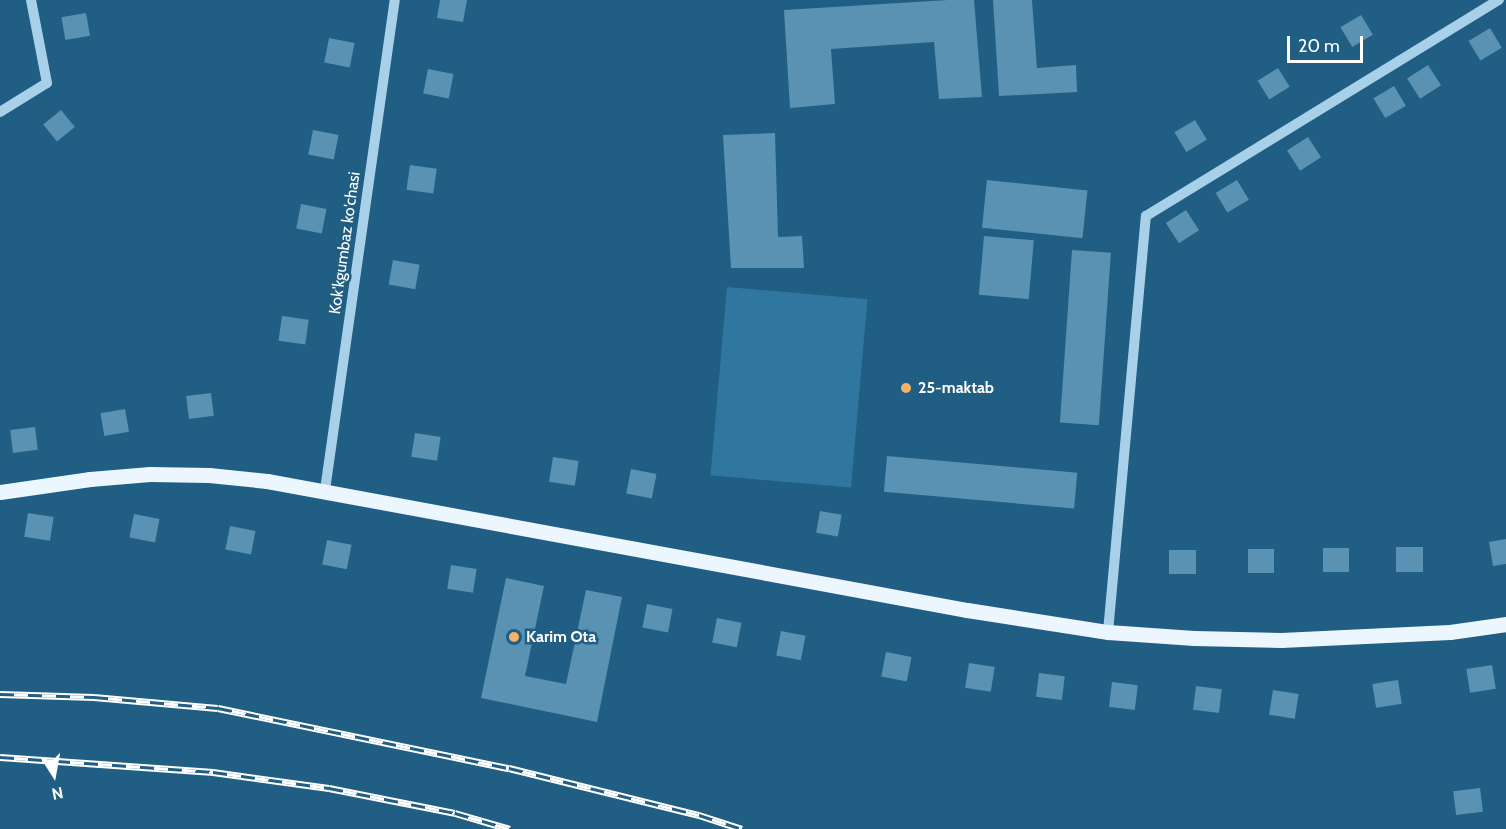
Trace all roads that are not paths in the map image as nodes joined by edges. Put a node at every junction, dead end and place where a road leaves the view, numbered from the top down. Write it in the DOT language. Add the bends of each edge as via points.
graph roads {
  1 [pos="31,0"];
  2 [pos="395,0"];
  3 [pos="1499,0"];
  4 [pos="0,111"];
  5 [pos="324,490"];
  6 [pos="0,492"];
  7 [pos="1506,624"];
  8 [pos="1108,632"];
  1 -- 4 [label="street" via="47,83"];
  2 -- 5 [label="street, Kok'kgumbaz ko'chasi"];
  3 -- 8 [label="street" via="1146,216"];
  5 -- 6 [label="main road" via="209,475 150,474"];
  5 -- 8 [label="main road" via="967,610"];
  7 -- 8 [label="main road" via="1450,632 1281,640"];
}
